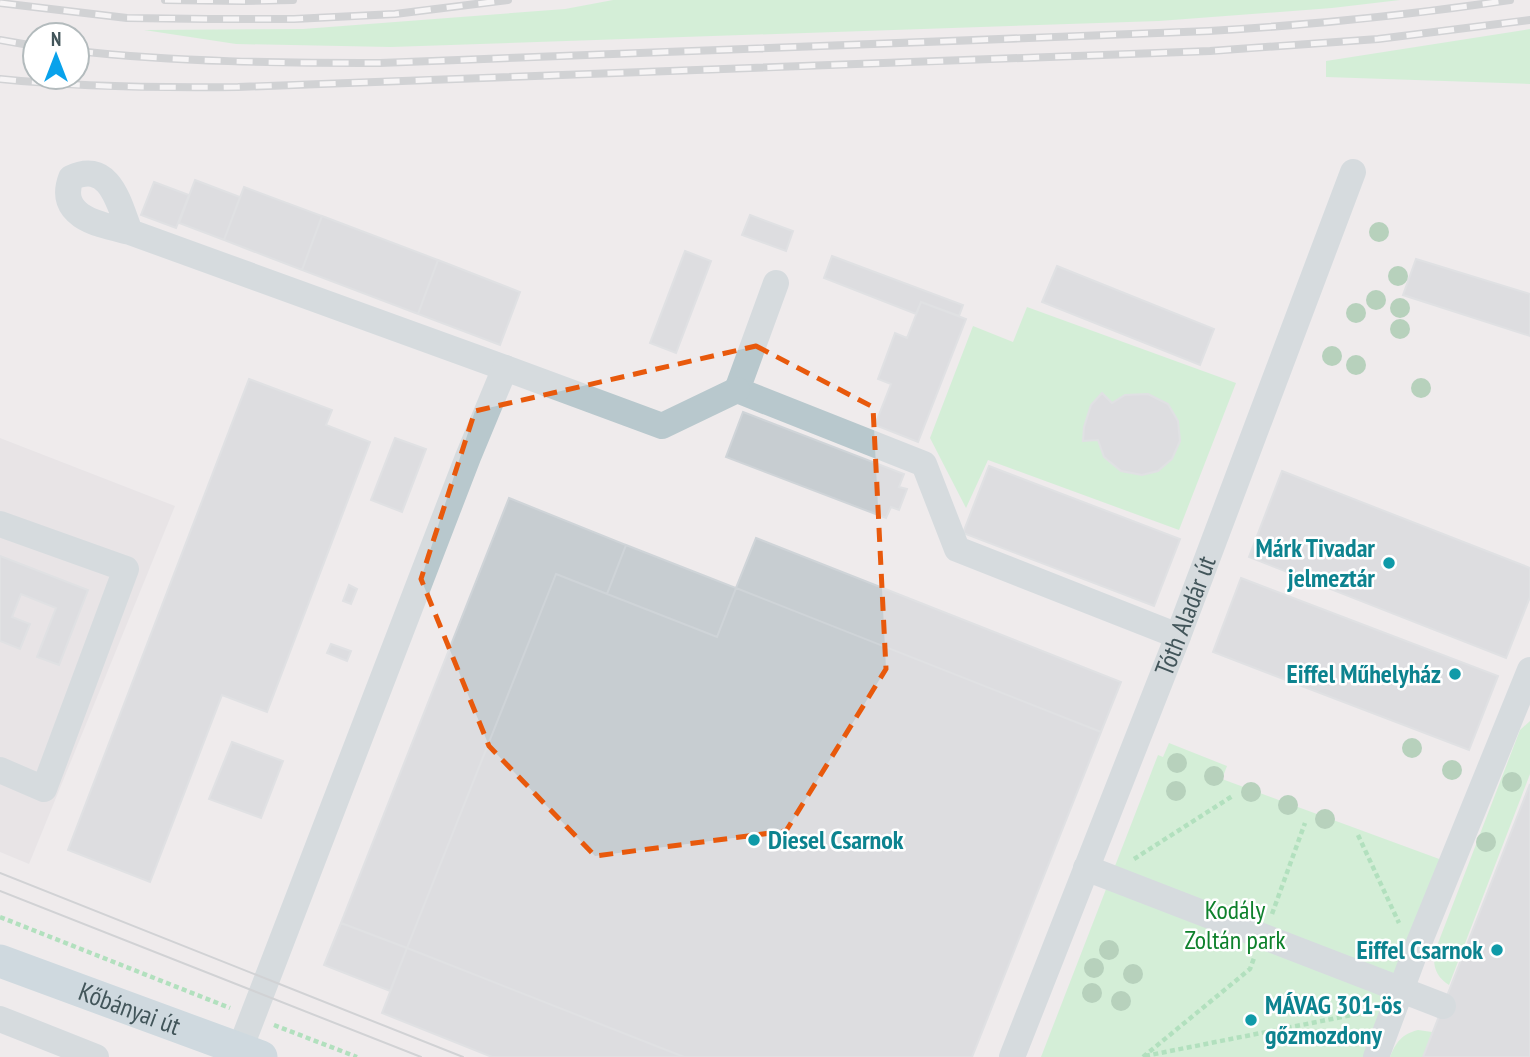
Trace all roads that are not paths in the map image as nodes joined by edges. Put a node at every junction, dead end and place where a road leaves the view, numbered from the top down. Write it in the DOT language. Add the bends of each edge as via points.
graph roads {
  1 [pos="1353,172"];
  2 [pos="130,232"];
  3 [pos="776,283"];
  4 [pos="505,368"];
  5 [pos="737,390"];
  6 [pos="0,524"];
  7 [pos="1178,636"];
  8 [pos="1528,685"];
  9 [pos="0,770"];
  10 [pos="1097,872"];
  11 [pos="0,961"];
  12 [pos="1400,990"];
  13 [pos="1443,1006"];
  14 [pos="0,1019"];
  15 [pos="251,1053"];
  16 [pos="96,1057"];
  17 [pos="1012,1057"];
  18 [pos="1376,1057"];
  1 -- 7 [label="lane, Tóth Aladár út"];
  2 -- 4 [label="lane"];
  3 -- 5 [label="lane"];
  4 -- 5 [label="lane" via="662,426"];
  4 -- 15 [label="lane" via="254,1017"];
  5 -- 7 [label="lane" via="924,464 957,550"];
  6 -- 9 [label="lane" via="126,569 44,789"];
  7 -- 10 [label="lane, Tóth Aladár út"];
  8 -- 12 [label="lane"];
  10 -- 12 [label="lane"];
  10 -- 17 [label="lane, Tóth Aladár út"];
  11 -- 15 [label="main road, Kőbányai út"];
  12 -- 13 [label="lane"];
  12 -- 18 [label="lane"];
  14 -- 16 [label="lane"];
}
